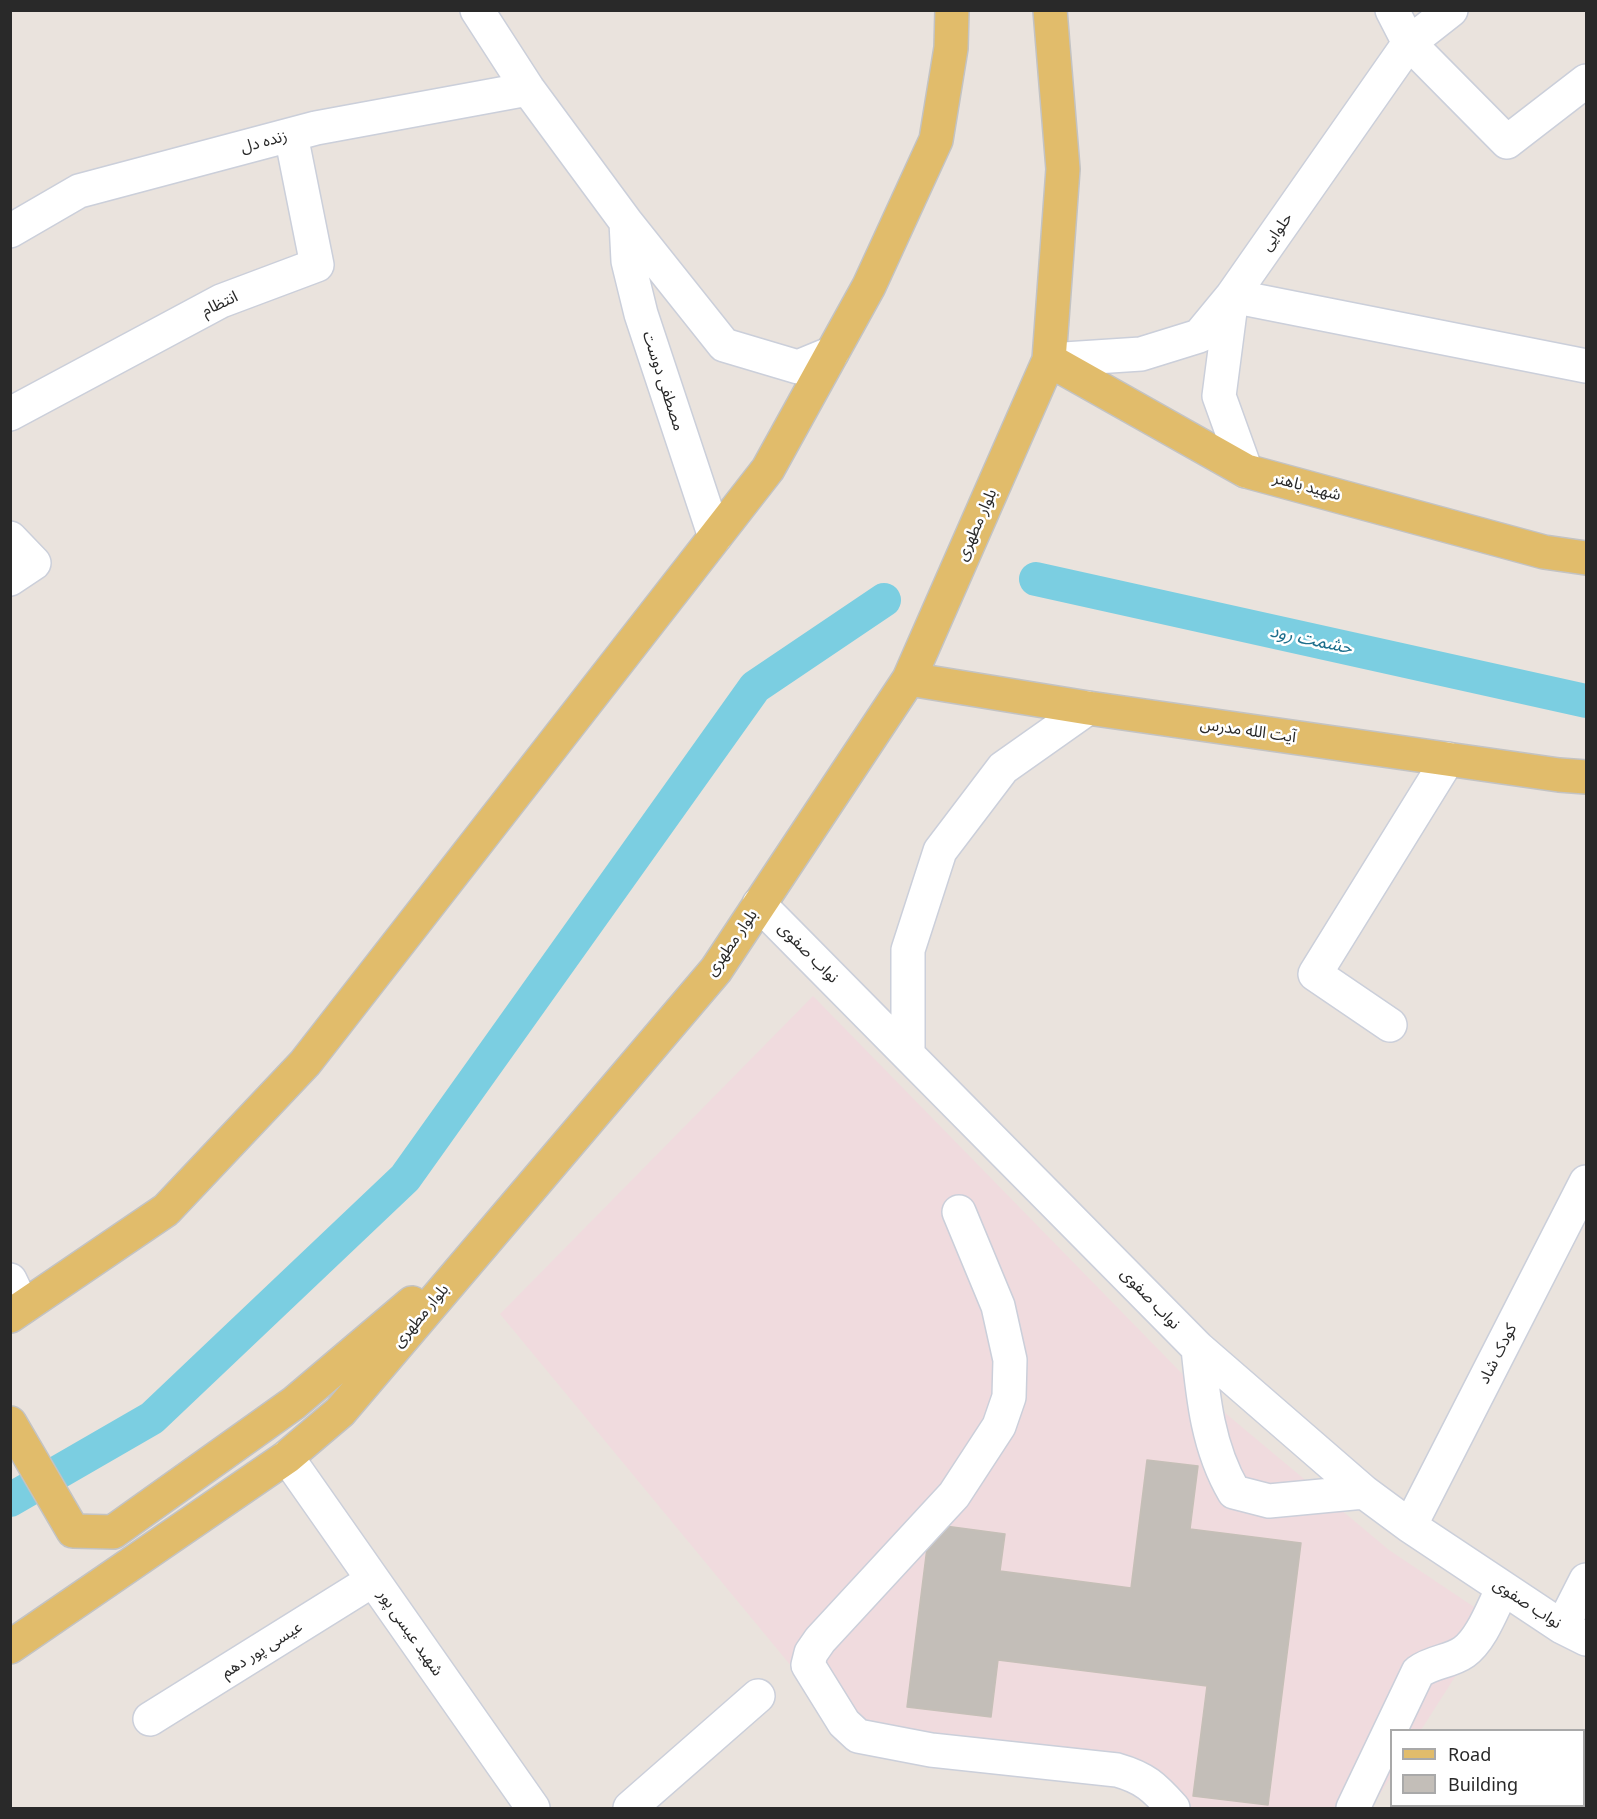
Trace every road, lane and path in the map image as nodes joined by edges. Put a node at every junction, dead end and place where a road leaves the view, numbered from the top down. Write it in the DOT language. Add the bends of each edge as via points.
graph roads {
  1 [pos="477,10"];
  2 [pos="952,10"];
  3 [pos="1050,10"];
  4 [pos="1392,10"];
  5 [pos="1451,10"];
  6 [pos="1409,43"];
  7 [pos="1587,81"];
  8 [pos="528,89"];
  9 [pos="291,135"];
  10 [pos="626,222"];
  11 [pos="11,230"];
  12 [pos="1232,296"];
  13 [pos="832,353"];
  14 [pos="1049,360"];
  15 [pos="1587,366"];
  16 [pos="10,414"];
  17 [pos="1246,471"];
  18 [pos="715,537"];
  19 [pos="10,538"];
  20 [pos="1587,558"];
  21 [pos="10,579"];
  22 [pos="909,679"];
  23 [pos="1088,708"];
  24 [pos="1448,759"];
  25 [pos="1587,777"];
  26 [pos="759,904"];
  27 [pos="1389,1025"];
  28 [pos="908,1053"];
  29 [pos="1587,1182"];
  30 [pos="959,1212"];
  31 [pos="487,1239"];
  32 [pos="14,1309"];
  33 [pos="1198,1348"];
  34 [pos="10,1423"];
  35 [pos="287,1457"];
  36 [pos="1364,1492"];
  37 [pos="1410,1526"];
  38 [pos="373,1580"];
  39 [pos="1587,1580"];
  40 [pos="1503,1588"];
  41 [pos="1574,1633"];
  42 [pos="10,1647"];
  43 [pos="758,1696"];
  44 [pos="150,1719"];
  45 [pos="1391,1729"];
  46 [pos="1390,1731"];
  47 [pos="533,1809"];
  48 [pos="630,1809"];
  49 [pos="1173,1809"];
  50 [pos="1353,1809"];
  1 -- 8 [label="street"];
  2 -- 13 [label="main road" via="951,48 936,140 869,286"];
  3 -- 14 [label="main road, بلوار مطهری" via="1063,169"];
  4 -- 6 [label="street"];
  5 -- 6 [label="street, حلوایی"];
  6 -- 7 [label="street" via="1506,142"];
  6 -- 12 [label="street, حلوایی"];
  8 -- 9 [label="street, زنده دل"];
  8 -- 10 [label="street"];
  9 -- 11 [label="street, زنده دل" via="79,191"];
  9 -- 16 [label="street, انتظام" via="317,266 221,301"];
  10 -- 13 [label="street" via="724,345 798,368"];
  10 -- 18 [label="street, مصطفی دوست" via="628,261 641,314"];
  12 -- 14 [label="street, حلوایی" via="1199,336 1141,354"];
  12 -- 15 [label="street"];
  12 -- 17 [label="street" via="1220,396"];
  13 -- 18 [label="main road" via="768,469"];
  14 -- 17 [label="main road, شهید باهنر"];
  14 -- 22 [label="main road, بلوار مطهری"];
  17 -- 20 [label="main road, شهید باهنر" via="1544,552"];
  18 -- 32 [label="main road" via="305,1063 166,1210"];
  19 -- 21 [label="street" via="34,563"];
  22 -- 23 [label="main road, آیت الله مدرس"];
  22 -- 26 [label="main road, بلوار مطهری"];
  23 -- 24 [label="main road, آیت الله مدرس"];
  23 -- 28 [label="street" via="1003,768 940,851 908,950"];
  24 -- 25 [label="main road, آیت الله مدرس"];
  24 -- 27 [label="street" via="1315,974"];
  26 -- 28 [label="street, نواب صفوی"];
  26 -- 31 [label="main road, بلوار مطهری" via="716,970"];
  28 -- 33 [label="street, نواب صفوی"];
  29 -- 37 [label="street, کودک شاد"];
  30 -- 49 [label="street" via="998,1305 1011,1360 1009,1397 999,1426 954,1495 820,1641 808,1665 844,1723 858,1736 931,1750 1117,1770 1141,1777"];
  31 -- 34 [label="main road" via="294,1403 113,1532 73,1531"];
  31 -- 35 [label="main road, بلوار مطهری" via="340,1412"];
  33 -- 36 [label="street, نواب صفوی"];
  33 -- 36 [label="street" via="1204,1406 1219,1467 1233,1492 1269,1501"];
  35 -- 38 [label="street, شهید عیسی پور"];
  35 -- 42 [label="main road, بلوار مطهری"];
  36 -- 37 [label="street, نواب صفوی"];
  37 -- 40 [label="street, نواب صفوی"];
  38 -- 44 [label="street, عیسی پور دهم"];
  38 -- 47 [label="street, شهید عیسی پور"];
  39 -- 41 [label="street"];
  40 -- 41 [label="street, نواب صفوی"];
  40 -- 45 [label="street" via="1464,1652 1431,1662 1418,1672"];
  43 -- 48 [label="street"];
  46 -- 50 [label="street"];
}
